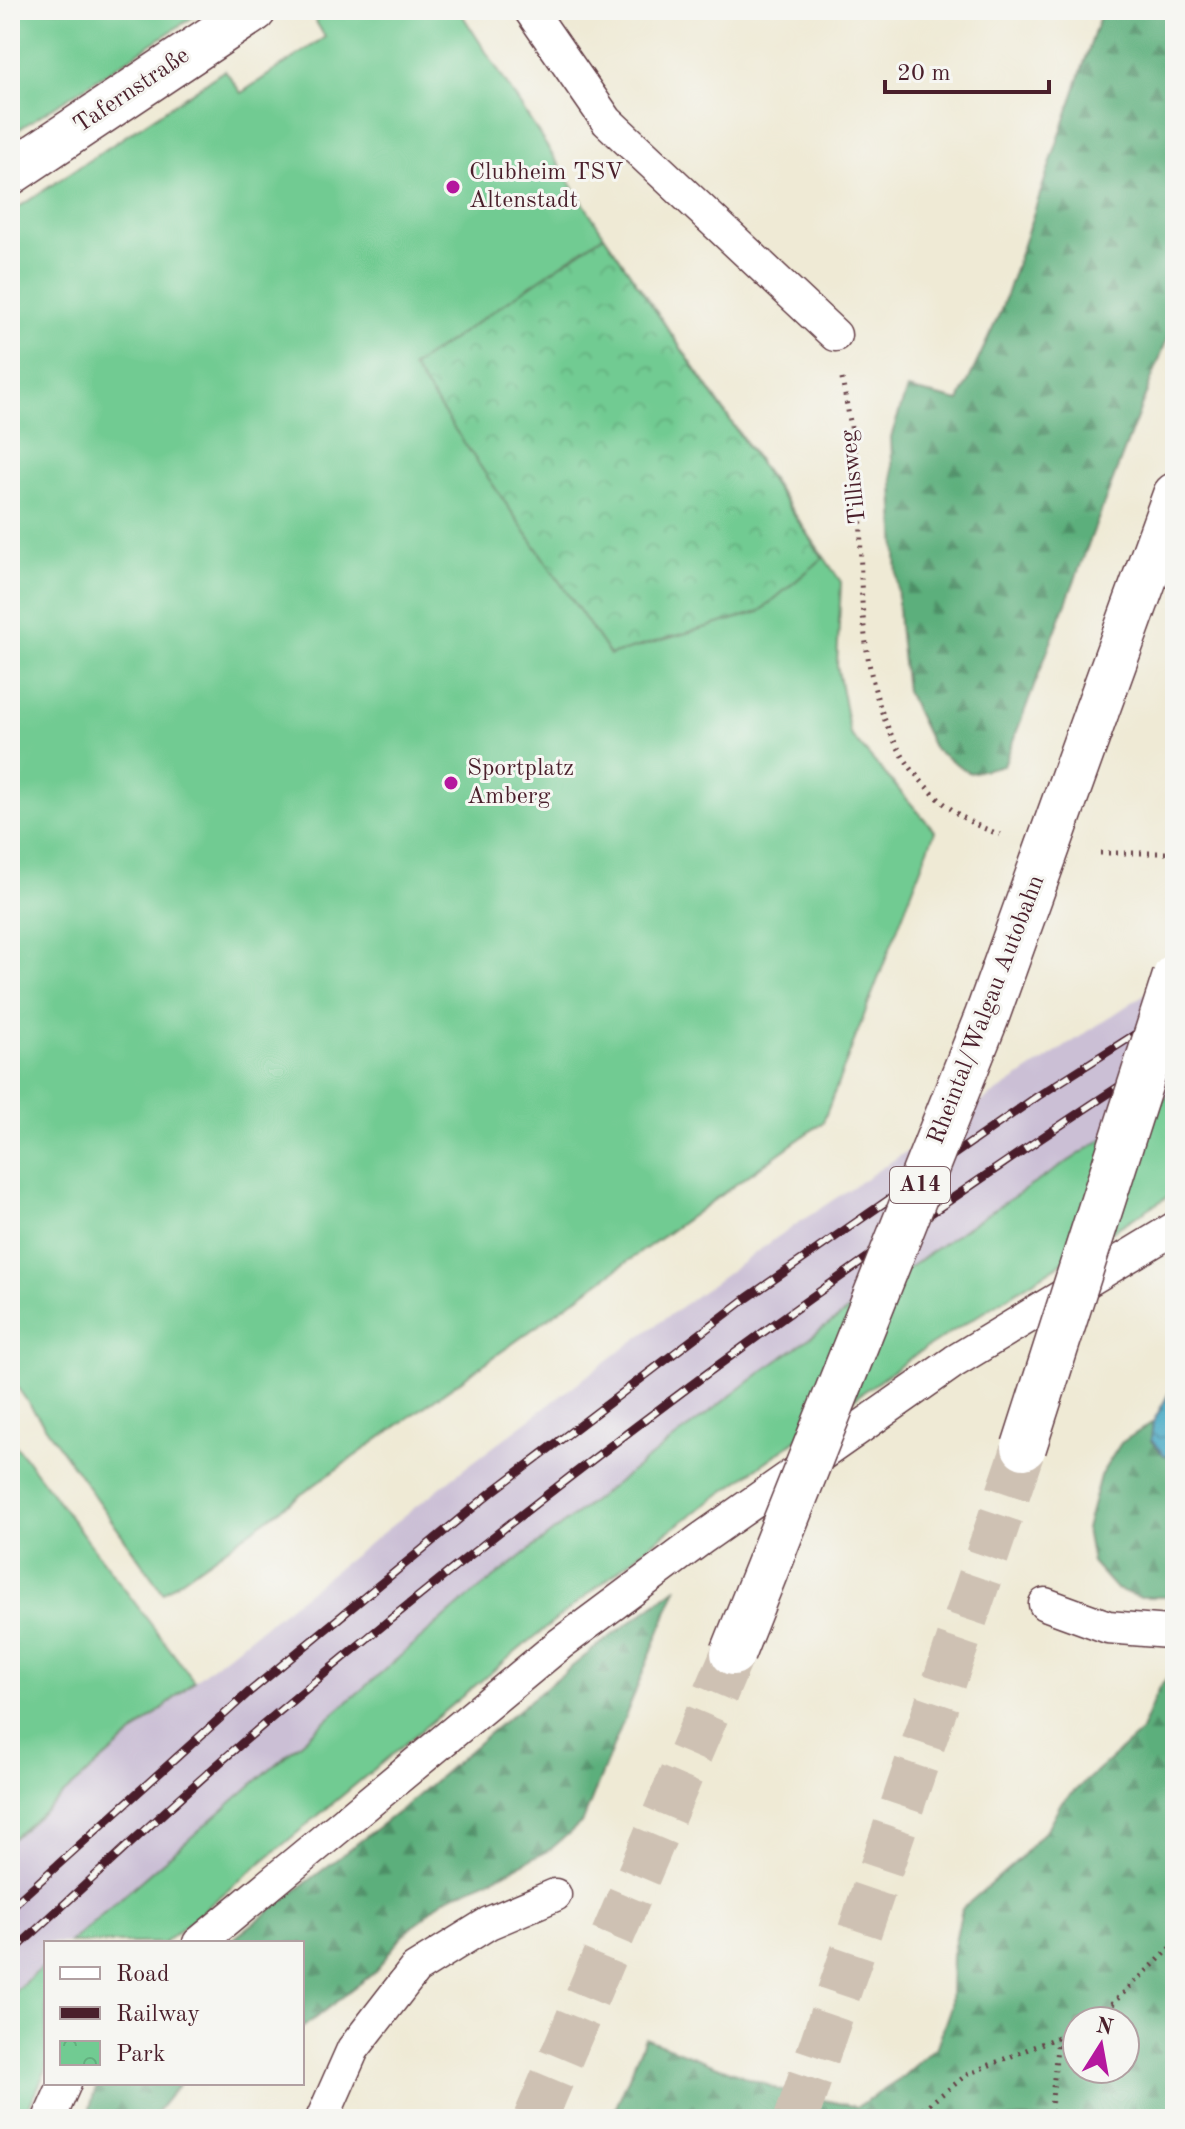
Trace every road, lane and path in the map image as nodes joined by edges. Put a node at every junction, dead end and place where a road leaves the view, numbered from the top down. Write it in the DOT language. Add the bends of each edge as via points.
graph roads {
  1 [pos="254,10"];
  2 [pos="530,10"];
  3 [pos="10,173"];
  4 [pos="835,335"];
  5 [pos="1175,495"];
  6 [pos="1012,841"];
  7 [pos="1095,853"];
  8 [pos="1175,853"];
  9 [pos="1175,976"];
  10 [pos="1175,1228"];
  11 [pos="1024,1447"];
  12 [pos="1045,1604"];
  13 [pos="1175,1629"];
  14 [pos="733,1653"];
  15 [pos="555,1895"];
  16 [pos="201,1941"];
  17 [pos="1175,1944"];
  18 [pos="1111,2005"];
  19 [pos="1061,2036"];
  20 [pos="1058,2037"];
  21 [pos="64,2085"];
  22 [pos="49,2119"];
  23 [pos="322,2119"];
  24 [pos="910,2119"];
  25 [pos="1050,2119"];
  1 -- 3 [label="main road, Tafernstraße"];
  2 -- 4 [label="lane" via="607,121"];
  4 -- 6 [label="path, Tillisweg" via="859,481 866,656 880,706 893,742 935,794 968,820"];
  5 -- 14 [label="main road, Rheintal/Walgau Autobahn / A14, bridge" via="987,1016"];
  7 -- 8 [label="path"];
  9 -- 11 [label="main road, bridge"];
  10 -- 16 [label="lane" via="955,1361 701,1539 560,1644"];
  12 -- 13 [label="lane" via="1108,1627"];
  15 -- 23 [label="lane" via="489,1923 415,1969 353,2049"];
  17 -- 18 [label="path"];
  19 -- 20 [label="path"];
  20 -- 24 [label="path" via="968,2074"];
  20 -- 25 [label="path"];
  21 -- 22 [label="lane"];
}
